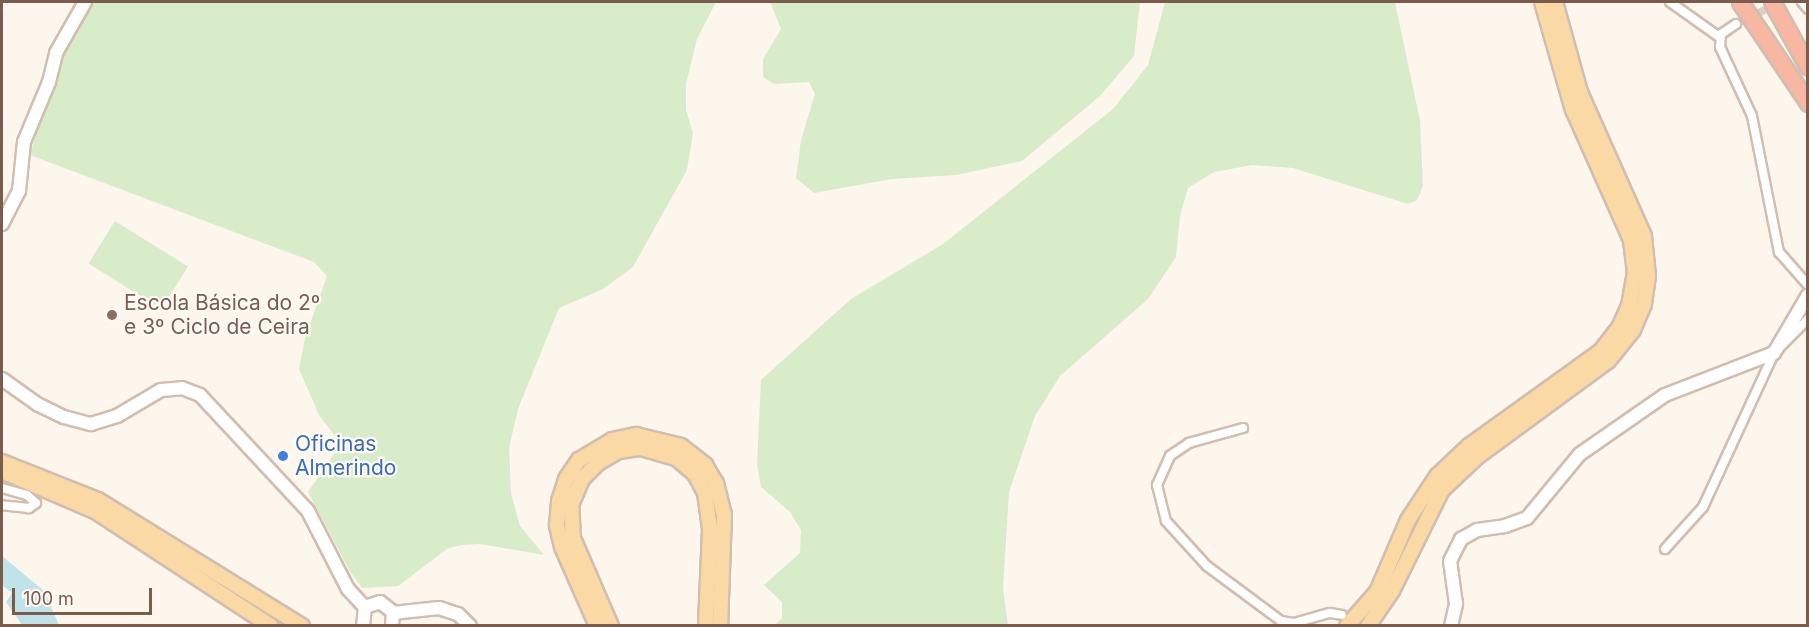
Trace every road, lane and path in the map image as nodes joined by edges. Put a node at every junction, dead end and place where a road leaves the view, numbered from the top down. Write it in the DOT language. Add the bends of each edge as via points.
graph roads {
  1 [pos="85,2"];
  2 [pos="1542,2"];
  3 [pos="1555,2"];
  4 [pos="1670,2"];
  5 [pos="1740,2"];
  6 [pos="1772,2"];
  7 [pos="1802,2"];
  8 [pos="1808,9"];
  9 [pos="1736,24"];
  10 [pos="1719,37"];
  11 [pos="1808,67"];
  12 [pos="1808,102"];
  13 [pos="2,224"];
  14 [pos="1808,285"];
  15 [pos="1808,295"];
  16 [pos="1808,319"];
  17 [pos="1774,352"];
  18 [pos="2,379"];
  19 [pos="1243,428"];
  20 [pos="2,462"];
  21 [pos="2,471"];
  22 [pos="2,488"];
  23 [pos="2,505"];
  24 [pos="1665,549"];
  25 [pos="365,608"];
  26 [pos="393,619"];
  27 [pos="1345,620"];
  28 [pos="271,626"];
  29 [pos="302,626"];
  30 [pos="363,626"];
  31 [pos="470,626"];
  32 [pos="597,626"];
  33 [pos="611,626"];
  34 [pos="706,626"];
  35 [pos="720,626"];
  36 [pos="1368,626"];
  37 [pos="1451,626"];
  1 -- 13 [label="street" via="56,52 49,81 24,142 19,190"];
  2 -- 27 [label="main road" via="1573,110 1631,240 1635,262 1632,295 1619,328 1600,352 1469,446 1437,476 1408,520 1377,592"];
  3 -- 36 [label="main road" via="1580,92 1644,236 1648,276 1644,304 1626,340 1608,361 1478,456 1442,490 1386,603"];
  4 -- 10 [label="street"];
  5 -- 12 [label="highway"];
  6 -- 11 [label="highway"];
  7 -- 8 [label="street"];
  9 -- 10 [label="street"];
  10 -- 14 [label="street" via="1723,56 1752,116 1779,252"];
  15 -- 17 [label="street"];
  16 -- 17 [label="street"];
  17 -- 24 [label="street" via="1703,507"];
  17 -- 37 [label="street" via="1657,400 1580,454 1533,513 1505,526 1468,534 1452,551 1455,604"];
  18 -- 25 [label="street" via="37,404 71,420 92,424 117,416 161,390 182,388 200,395 308,511 348,589"];
  19 -- 27 [label="street" via="1189,443 1170,456 1157,484 1166,521 1207,566 1281,621 1294,624 1330,613"];
  20 -- 29 [label="main road" via="98,500"];
  21 -- 28 [label="main road" via="95,511"];
  22 -- 23 [label="street" via="27,495 36,503 29,507"];
  25 -- 26 [label="street" via="380,602"];
  25 -- 30 [label="street"];
  26 -- 31 [label="street" via="439,608 458,614"];
  32 -- 35 [label="main road" via="562,547 557,525 559,501 566,479 579,460 612,440 636,435 681,446 705,465 716,483 724,514"];
  33 -- 34 [label="main road" via="573,538 571,505 582,479 598,463 619,452 641,448 676,458 695,474 705,493 710,529"];
}
